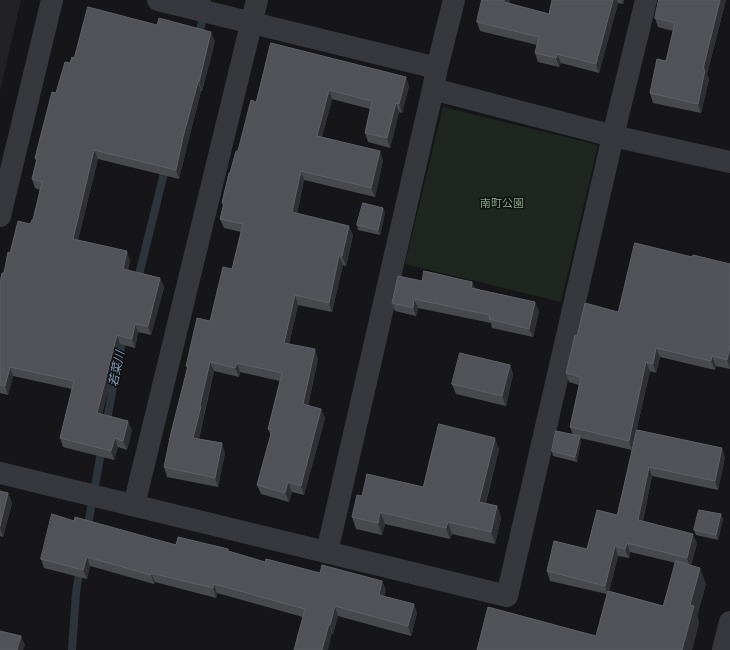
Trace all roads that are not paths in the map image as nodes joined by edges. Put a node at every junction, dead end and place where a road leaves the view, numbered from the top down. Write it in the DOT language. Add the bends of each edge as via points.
graph roads {
  1 [pos="52,0"];
  2 [pos="158,0"];
  3 [pos="257,0"];
  4 [pos="454,0"];
  5 [pos="646,0"];
  6 [pos="252,23"];
  7 [pos="435,79"];
  8 [pos="613,136"];
  9 [pos="730,162"];
  10 [pos="0,216"];
  11 [pos="0,472"];
  12 [pos="134,505"];
  13 [pos="327,552"];
  14 [pos="730,622"];
  15 [pos="723,650"];
  1 -- 10 [label="street"];
  2 -- 6 [label="street"];
  3 -- 6 [label="street"];
  4 -- 7 [label="street"];
  5 -- 8 [label="street"];
  6 -- 7 [label="street"];
  6 -- 12 [label="street"];
  7 -- 8 [label="street"];
  7 -- 13 [label="street"];
  8 -- 9 [label="street"];
  8 -- 13 [label="street" via="507,596"];
  11 -- 12 [label="street"];
  12 -- 13 [label="street"];
  14 -- 15 [label="street"];
}
